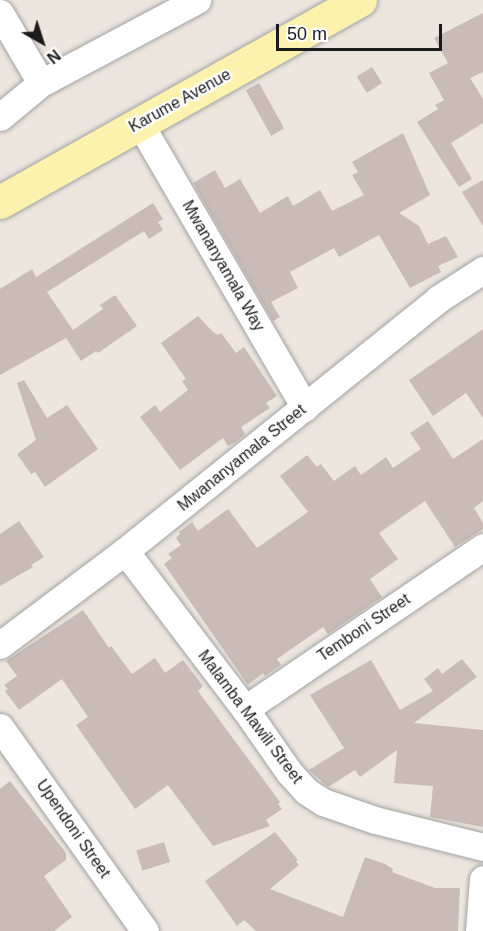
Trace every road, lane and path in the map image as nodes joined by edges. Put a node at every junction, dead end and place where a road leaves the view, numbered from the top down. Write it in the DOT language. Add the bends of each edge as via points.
graph roads {
  1 [pos="197,0"];
  2 [pos="360,0"];
  3 [pos="0,13"];
  4 [pos="40,83"];
  5 [pos="0,117"];
  6 [pos="140,124"];
  7 [pos="0,202"];
  8 [pos="483,270"];
  9 [pos="305,407"];
  10 [pos="483,547"];
  11 [pos="125,550"];
  12 [pos="0,645"];
  13 [pos="245,709"];
  14 [pos="0,728"];
  15 [pos="483,847"];
  16 [pos="483,879"];
  17 [pos="145,931"];
  18 [pos="479,931"];
  1 -- 4 [label="street"];
  2 -- 6 [label="main road, Karume Avenue"];
  3 -- 4 [label="street"];
  4 -- 5 [label="street"];
  6 -- 7 [label="main road, Karume Avenue"];
  6 -- 9 [label="street, Mwananyamala Way"];
  8 -- 9 [label="street, Mwananyamala Street" via="438,299"];
  9 -- 11 [label="street, Mwananyamala Street"];
  10 -- 13 [label="street, Temboni Street"];
  11 -- 12 [label="street, Mwananyamala Street"];
  11 -- 13 [label="street, Malamba Mawili Street"];
  13 -- 15 [label="street, Malamba Mawili Street" via="289,772 306,792 323,802 375,820"];
  14 -- 17 [label="street, Upendoni Street"];
  16 -- 18 [label="street"];
}
